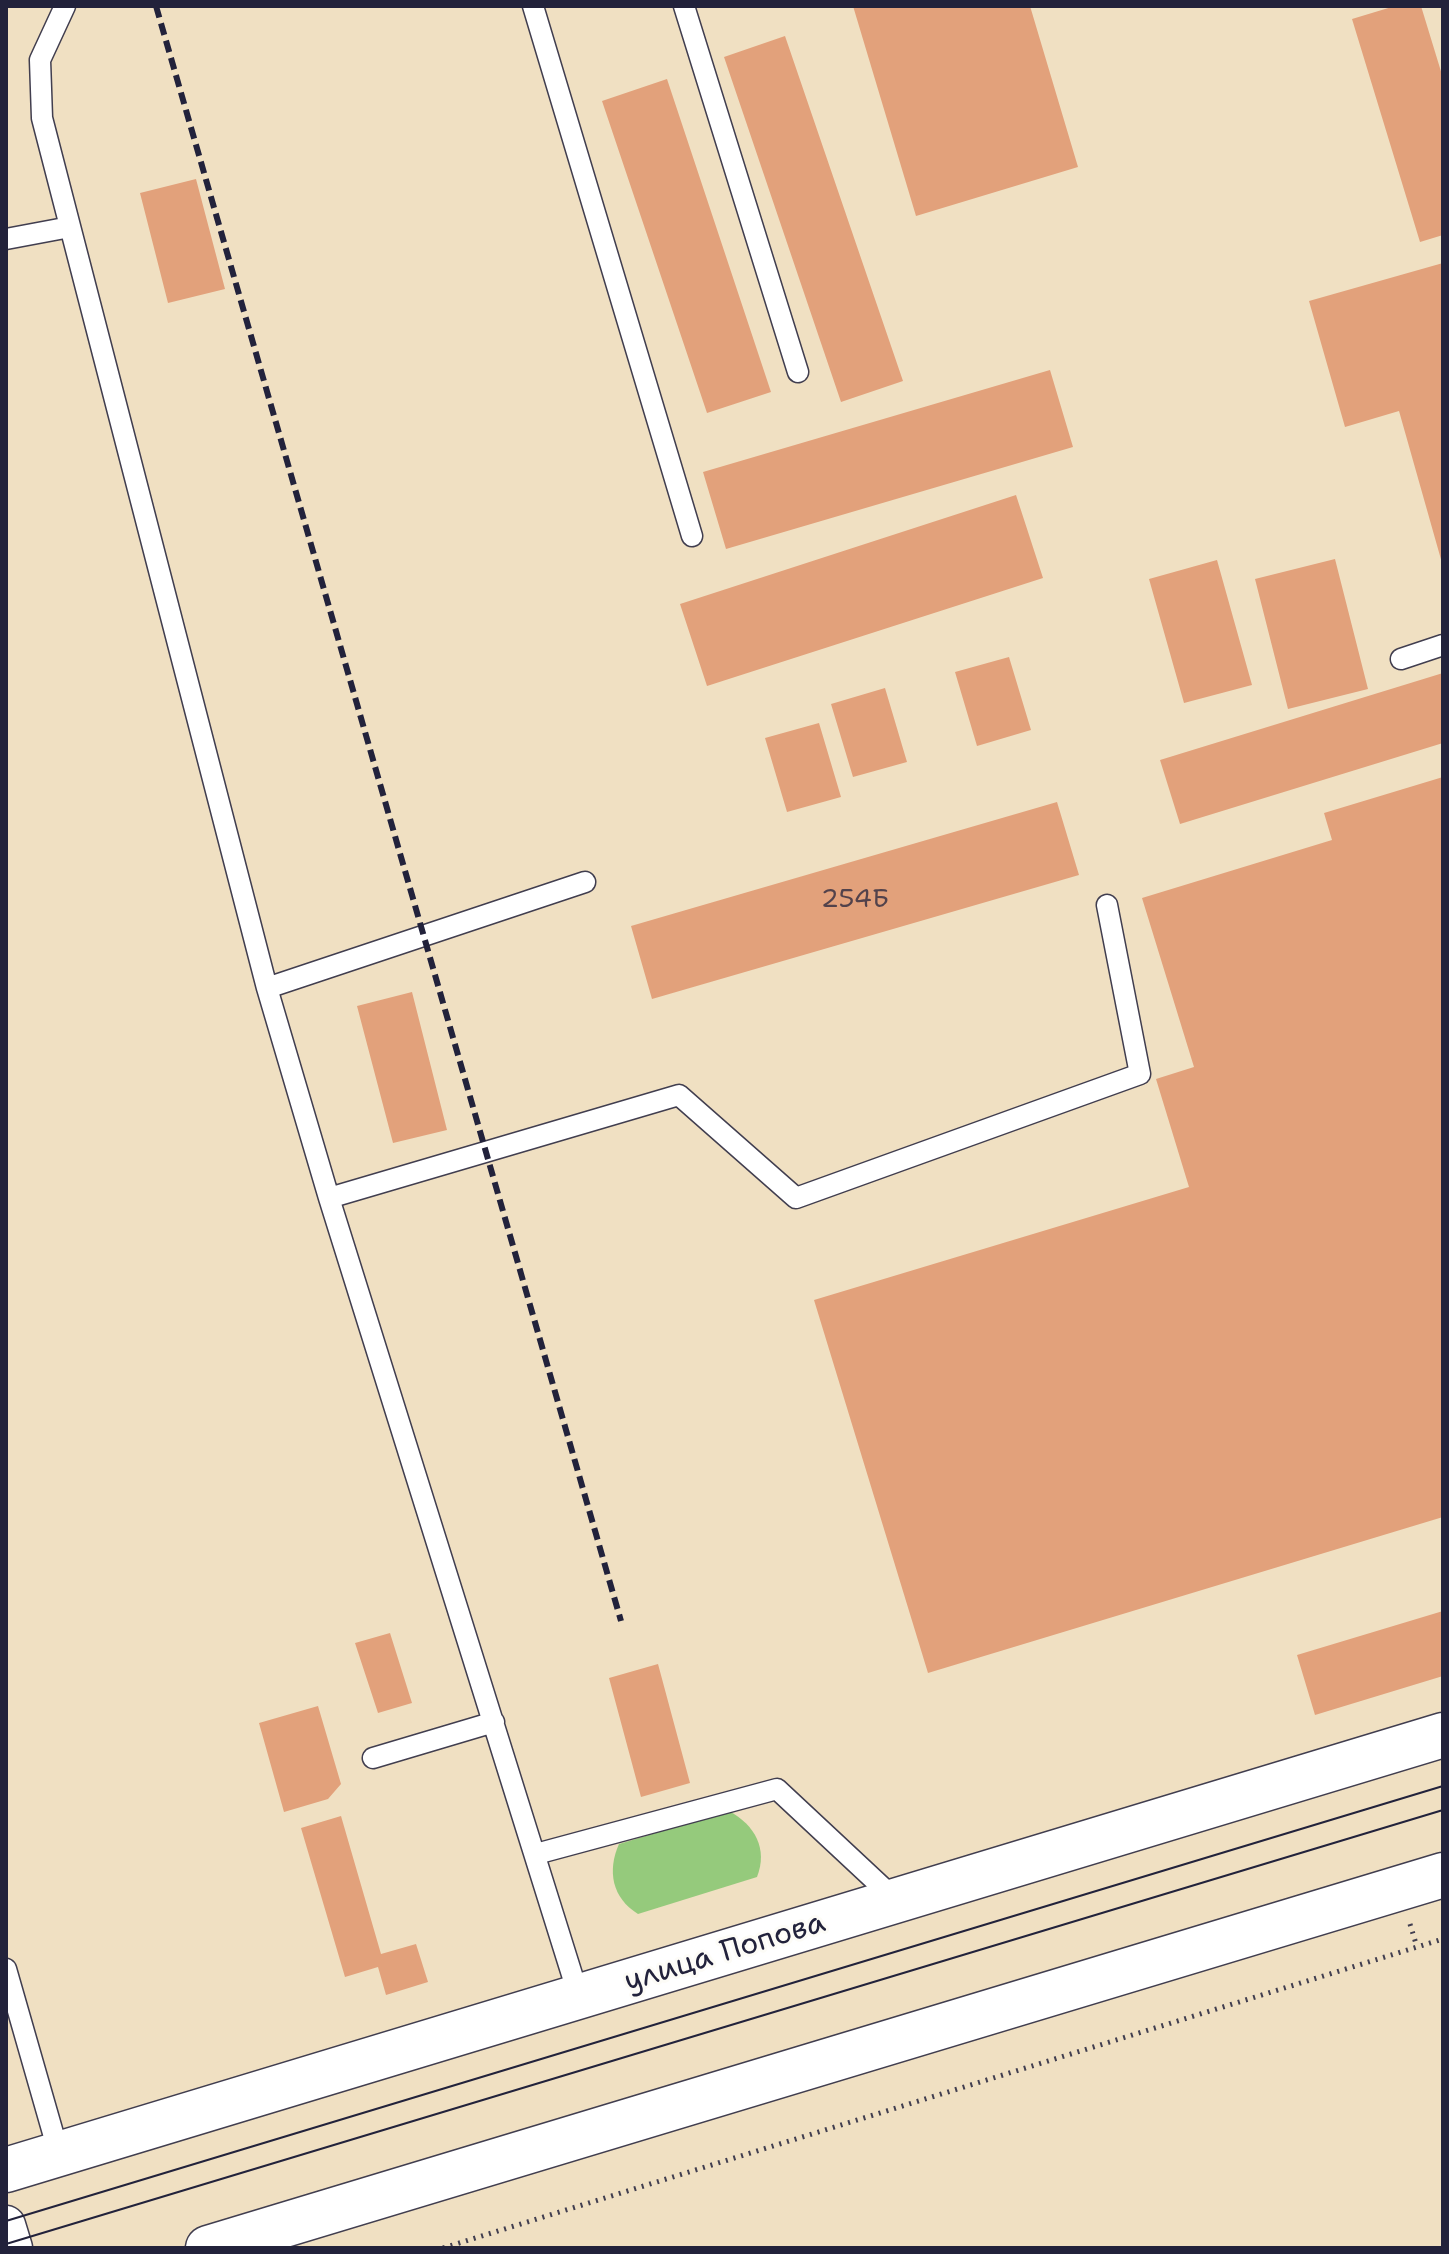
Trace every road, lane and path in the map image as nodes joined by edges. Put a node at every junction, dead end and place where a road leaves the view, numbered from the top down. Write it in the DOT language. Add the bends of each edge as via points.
graph roads {
  1 [pos="65,6"];
  2 [pos="533,6"];
  3 [pos="684,6"];
  4 [pos="70,227"];
  5 [pos="6,239"];
  6 [pos="798,372"];
  7 [pos="692,536"];
  8 [pos="1443,645"];
  9 [pos="1401,659"];
  10 [pos="585,882"];
  11 [pos="1107,905"];
  12 [pos="267,988"];
  13 [pos="329,1198"];
  14 [pos="494,1722"];
  15 [pos="1443,1735"];
  16 [pos="373,1758"];
  17 [pos="536,1854"];
  18 [pos="1443,1875"];
  19 [pos="897,1901"];
  20 [pos="1443,1939"];
  21 [pos="6,1969"];
  22 [pos="579,1997"];
  23 [pos="59,2154"];
  24 [pos="6,2170"];
  25 [pos="6,2225"];
  26 [pos="13,2248"];
  27 [pos="208,2248"];
  28 [pos="443,2248"];
  1 -- 4 [label="lane" via="40,60 42,118"];
  2 -- 7 [label="lane"];
  3 -- 6 [label="lane"];
  4 -- 5 [label="lane"];
  4 -- 12 [label="lane"];
  8 -- 9 [label="lane"];
  10 -- 12 [label="lane"];
  11 -- 13 [label="lane" via="1140,1074 796,1198 679,1095"];
  12 -- 13 [label="lane"];
  13 -- 14 [label="lane"];
  14 -- 16 [label="lane"];
  14 -- 17 [label="lane"];
  15 -- 19 [label="main road, улица Попова"];
  17 -- 19 [label="lane" via="777,1789"];
  17 -- 22 [label="lane"];
  18 -- 27 [label="main road"];
  19 -- 22 [label="main road, улица Попова"];
  20 -- 28 [label="path"];
  21 -- 23 [label="lane"];
  22 -- 23 [label="main road, улица Попова"];
  23 -- 24 [label="main road, улица Попова"];
  25 -- 26 [label="street"];
}
